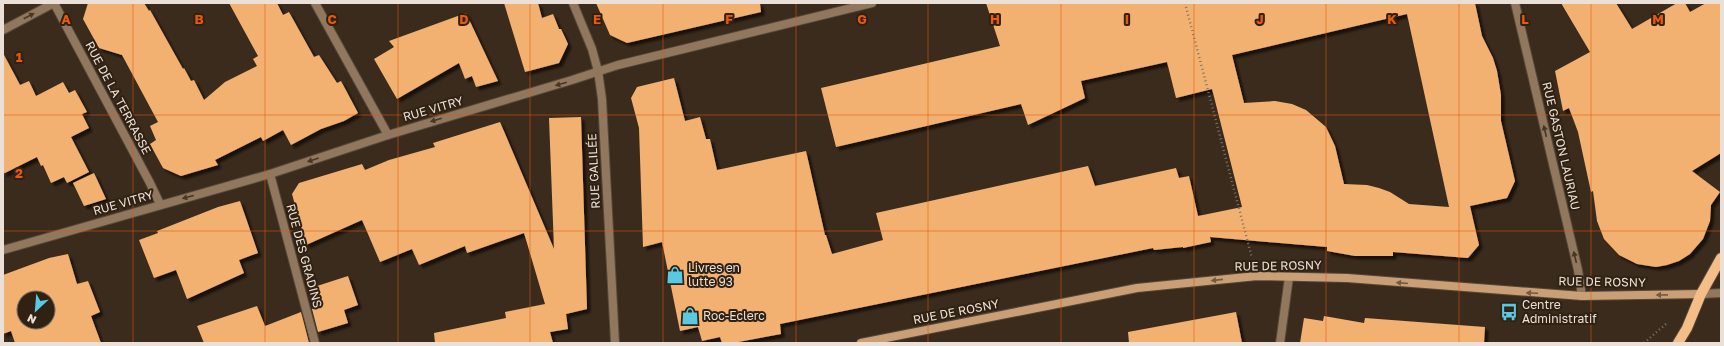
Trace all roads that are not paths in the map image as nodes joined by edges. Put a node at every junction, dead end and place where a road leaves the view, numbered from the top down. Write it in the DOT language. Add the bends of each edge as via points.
graph roads {
  1 [pos="54,3"];
  2 [pos="315,3"];
  3 [pos="573,3"];
  4 [pos="872,3"];
  5 [pos="1515,3"];
  6 [pos="3,30"];
  7 [pos="598,71"];
  8 [pos="388,135"];
  9 [pos="270,174"];
  10 [pos="160,204"];
  11 [pos="3,250"];
  12 [pos="1721,258"];
  13 [pos="1289,277"];
  14 [pos="1721,293"];
  15 [pos="1701,294"];
  16 [pos="1582,296"];
  17 [pos="315,343"];
  18 [pos="615,343"];
  19 [pos="861,343"];
  20 [pos="1280,343"];
  21 [pos="1678,343"];
  6 -- 1 [label="street, one-way"];
  1 -- 10 [label="street, RUE DE LA TERRASSE"];
  2 -- 8 [label="street"];
  3 -- 7 [label="street, RUE GALILÉE" via="592,48"];
  4 -- 7 [label="street, RUE VITRY"];
  16 -- 5 [label="street, RUE GASTON LAURIAU, one-way"];
  7 -- 8 [label="street, RUE VITRY, one-way"];
  7 -- 18 [label="street, RUE GALILÉE" via="602,99"];
  8 -- 9 [label="street, RUE VITRY, one-way"];
  9 -- 10 [label="street, RUE VITRY, one-way"];
  9 -- 17 [label="street, RUE DES GRADINS"];
  10 -- 11 [label="street, RUE VITRY"];
  12 -- 15 [label="main road"];
  16 -- 13 [label="main road, RUE DE ROSNY, one-way" via="1347,278"];
  13 -- 19 [label="main road, RUE DE ROSNY, one-way" via="1257,276 1137,288"];
  13 -- 20 [label="street"];
  14 -- 15 [label="street"];
  15 -- 16 [label="main road, RUE DE ROSNY, one-way"];
  15 -- 21 [label="main road"];
}
